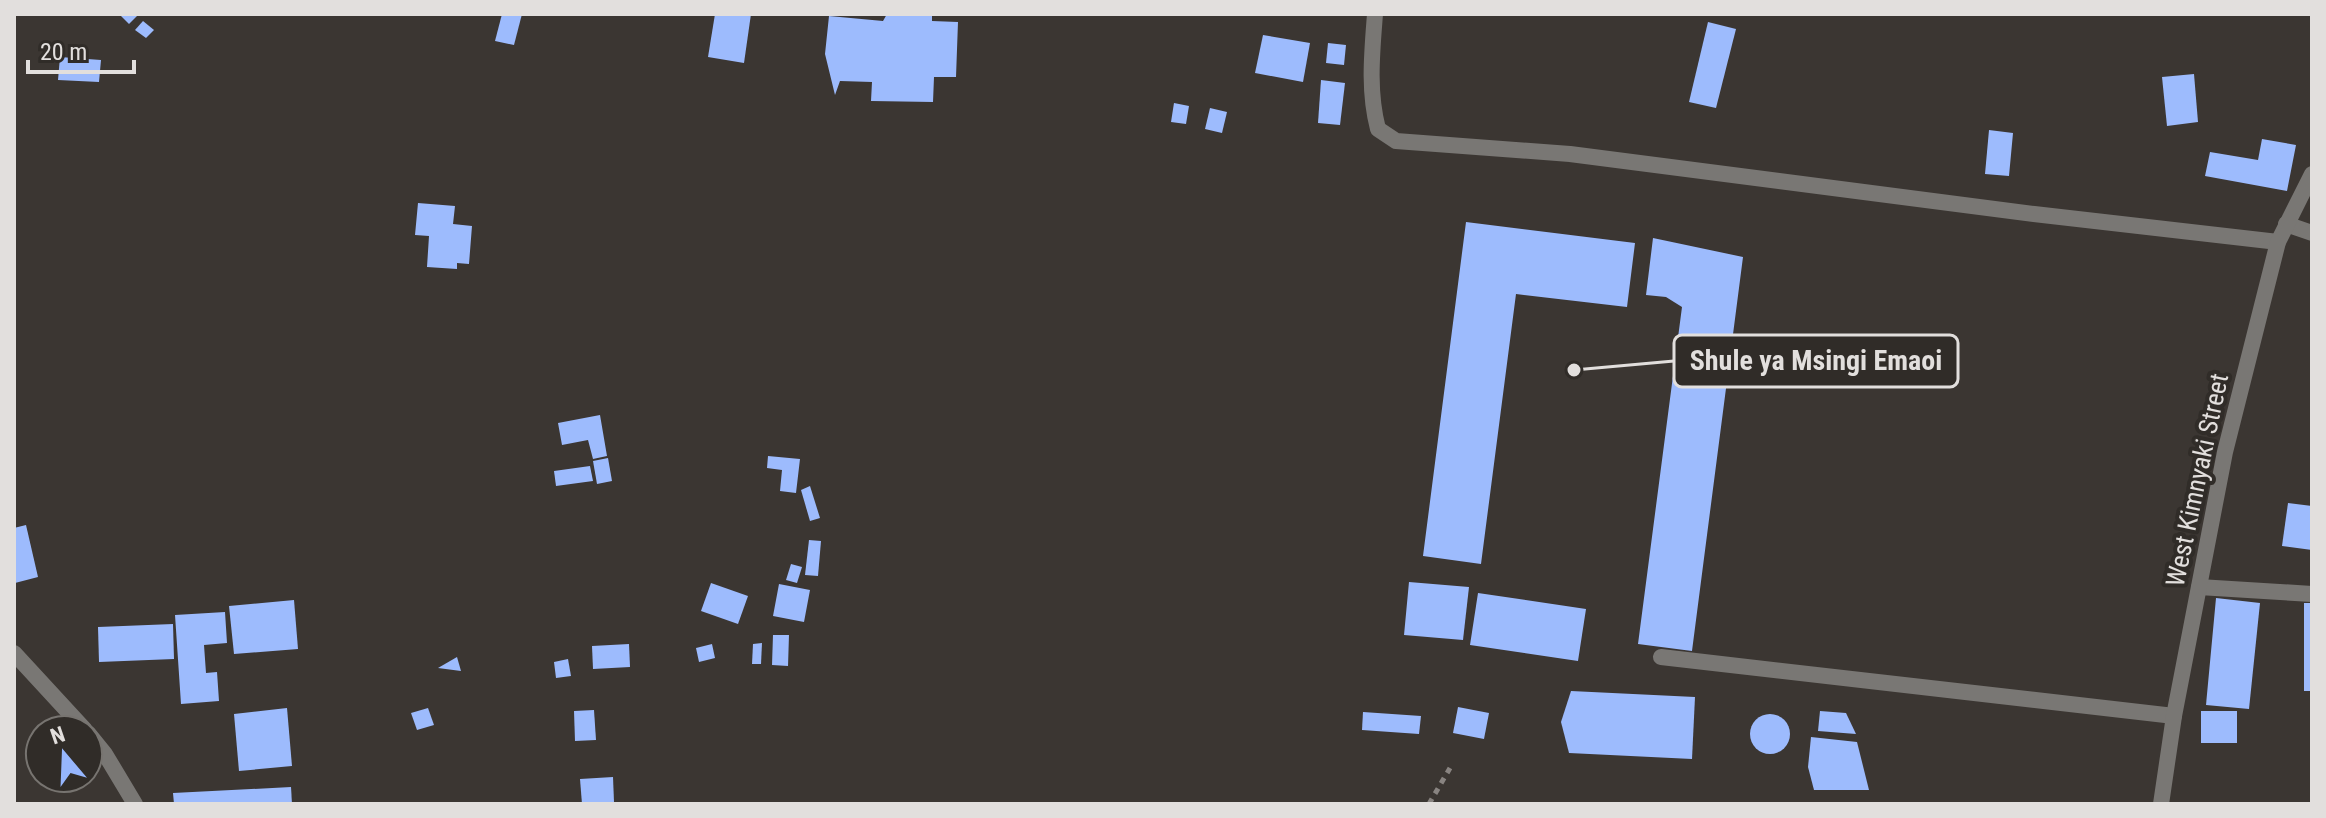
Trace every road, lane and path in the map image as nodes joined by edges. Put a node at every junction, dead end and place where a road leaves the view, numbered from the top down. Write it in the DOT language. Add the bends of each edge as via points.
graph roads {
  1 [pos="1375,14"];
  2 [pos="2312,174"];
  3 [pos="2286,224"];
  4 [pos="2312,233"];
  5 [pos="2278,242"];
  6 [pos="2199,587"];
  7 [pos="2312,594"];
  8 [pos="14,653"];
  9 [pos="1661,657"];
  10 [pos="70,714"];
  11 [pos="2174,716"];
  12 [pos="104,753"];
  13 [pos="1450,768"];
  14 [pos="135,804"];
  15 [pos="1429,804"];
  16 [pos="2161,804"];
  1 -- 5 [label="street" via="1372,107 1378,129 1396,141 1570,154"];
  2 -- 3 [label="street, West Kimnyaki Street"];
  3 -- 4 [label="street"];
  3 -- 5 [label="street, West Kimnyaki Street"];
  5 -- 6 [label="street, West Kimnyaki Street" via="2225,452"];
  6 -- 7 [label="street"];
  6 -- 11 [label="street, West Kimnyaki Street"];
  8 -- 10 [label="street"];
  9 -- 11 [label="street"];
  11 -- 16 [label="street, West Kimnyaki Street"];
  12 -- 14 [label="street"];
  13 -- 15 [label="path"];
}
